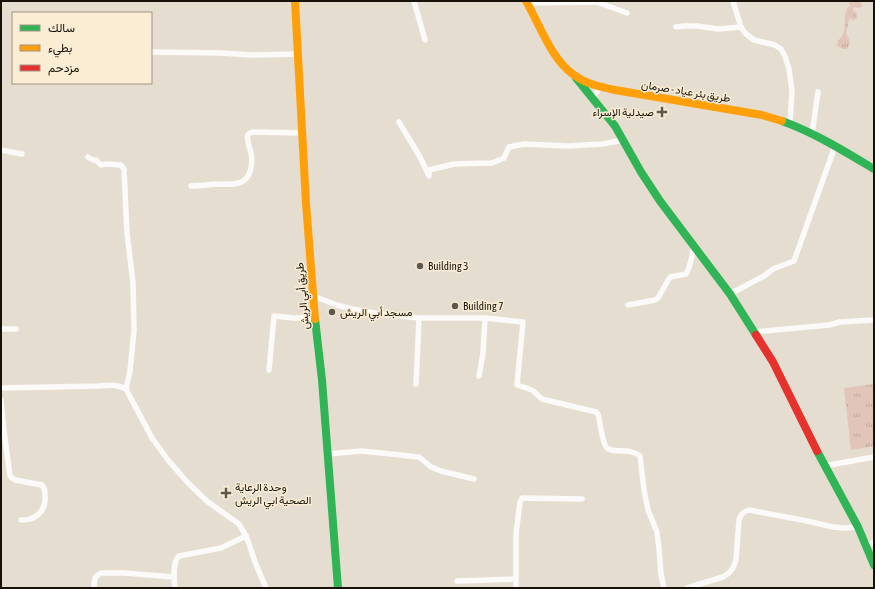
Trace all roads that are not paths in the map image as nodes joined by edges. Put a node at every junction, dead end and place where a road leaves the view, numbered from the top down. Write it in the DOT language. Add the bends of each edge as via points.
graph roads {
  1 [pos="295,1"];
  2 [pos="414,1"];
  3 [pos="734,1"];
  4 [pos="526,2"];
  5 [pos="628,13"];
  6 [pos="676,27"];
  7 [pos="741,27"];
  8 [pos="425,40"];
  9 [pos="152,52"];
  10 [pos="298,54"];
  11 [pos="574,76"];
  12 [pos="601,86"];
  13 [pos="818,92"];
  14 [pos="594,100"];
  15 [pos="399,122"];
  16 [pos="790,124"];
  17 [pos="302,133"];
  18 [pos="812,134"];
  19 [pos="624,140"];
  20 [pos="835,146"];
  21 [pos="1,150"];
  22 [pos="22,154"];
  23 [pos="88,157"];
  24 [pos="874,169"];
  25 [pos="191,186"];
  26 [pos="694,246"];
  27 [pos="730,294"];
  28 [pos="313,296"];
  29 [pos="628,305"];
  30 [pos="315,318"];
  31 [pos="419,318"];
  32 [pos="485,318"];
  33 [pos="874,320"];
  34 [pos="1,329"];
  35 [pos="16,329"];
  36 [pos="754,332"];
  37 [pos="268,370"];
  38 [pos="479,376"];
  39 [pos="416,384"];
  40 [pos="1,388"];
  41 [pos="126,389"];
  42 [pos="1,400"];
  43 [pos="327,454"];
  44 [pos="874,457"];
  45 [pos="824,466"];
  46 [pos="474,479"];
  47 [pos="582,499"];
  48 [pos="21,520"];
  49 [pos="858,527"];
  50 [pos="246,536"];
  51 [pos="874,543"];
  52 [pos="865,544"];
  53 [pos="874,565"];
  54 [pos="174,578"];
  55 [pos="516,579"];
  56 [pos="457,580"];
  57 [pos="94,588"];
  58 [pos="175,588"];
  59 [pos="266,588"];
  60 [pos="338,588"];
  61 [pos="516,588"];
  62 [pos="664,588"];
  63 [pos="687,588"];
  1 -- 10 [label="main road, طريق أبي الريش"];
  2 -- 8 [label="street"];
  3 -- 7 [label="street"];
  4 -- 5 [label="street" via="597,2"];
  4 -- 11 [label="main road, طريق بئر عياد - صرمان" via="547,42 561,63"];
  6 -- 7 [label="street"];
  7 -- 16 [label="street" via="754,40 774,45 781,49 785,56 792,91"];
  9 -- 10 [label="street"];
  10 -- 17 [label="main road, طريق أبي الريش"];
  11 -- 12 [label="main road, طريق بئر عياد - صرمان"];
  11 -- 14 [label="main road"];
  12 -- 14 [label="street"];
  12 -- 16 [label="main road, طريق بئر عياد - صرمان" via="762,115"];
  13 -- 18 [label="street"];
  14 -- 19 [label="main road"];
  15 -- 19 [label="street" via="429,176 428,170 454,164 492,163 504,158 509,147 524,144 568,146"];
  16 -- 18 [label="main road, طريق بئر عياد - صرمان"];
  17 -- 25 [label="street" via="250,133 248,140 252,163 246,179 234,184"];
  17 -- 28 [label="main road, طريق أبي الريش"];
  18 -- 20 [label="main road, طريق بئر عياد - صرمان"];
  19 -- 26 [label="main road" via="660,201"];
  20 -- 24 [label="main road, طريق بئر عياد - صرمان"];
  20 -- 27 [label="street" via="794,261 773,269"];
  21 -- 22 [label="street"];
  23 -- 41 [label="street" via="101,164 122,165 124,169 134,330"];
  26 -- 27 [label="main road"];
  26 -- 29 [label="street" via="686,274 670,277 655,300"];
  27 -- 36 [label="main road"];
  28 -- 30 [label="main road, طريق أبي الريش"];
  28 -- 31 [label="street" via="352,309"];
  30 -- 37 [label="street" via="274,316"];
  30 -- 43 [label="main road, طريق أبي الريش"];
  31 -- 32 [label="street"];
  31 -- 39 [label="street"];
  32 -- 38 [label="street"];
  32 -- 62 [label="street" via="523,322 518,385 532,390 542,399 596,412 607,448 633,451 640,456 648,510 657,532"];
  33 -- 36 [label="street"];
  34 -- 35 [label="street"];
  36 -- 45 [label="main road" via="773,362"];
  40 -- 41 [label="street" via="113,385"];
  41 -- 50 [label="street" via="152,438 168,460 208,502 238,524"];
  42 -- 48 [label="street" via="10,476 14,480 42,485 45,490 43,510 35,517"];
  43 -- 46 [label="street" via="362,451 419,457 430,467"];
  43 -- 60 [label="main road, طريق أبي الريش"];
  44 -- 45 [label="street"];
  45 -- 49 [label="main road"];
  47 -- 55 [label="street" via="522,498 516,534"];
  49 -- 52 [label="main road"];
  49 -- 63 [label="street" via="833,527 749,510 741,514 738,520 736,560 733,568 723,577"];
  50 -- 54 [label="street" via="221,548 179,556 175,563"];
  50 -- 59 [label="street"];
  51 -- 52 [label="street"];
  52 -- 53 [label="main road"];
  54 -- 57 [label="street" via="101,573 95,577"];
  54 -- 58 [label="street"];
  55 -- 56 [label="street"];
  55 -- 61 [label="street"];
}
